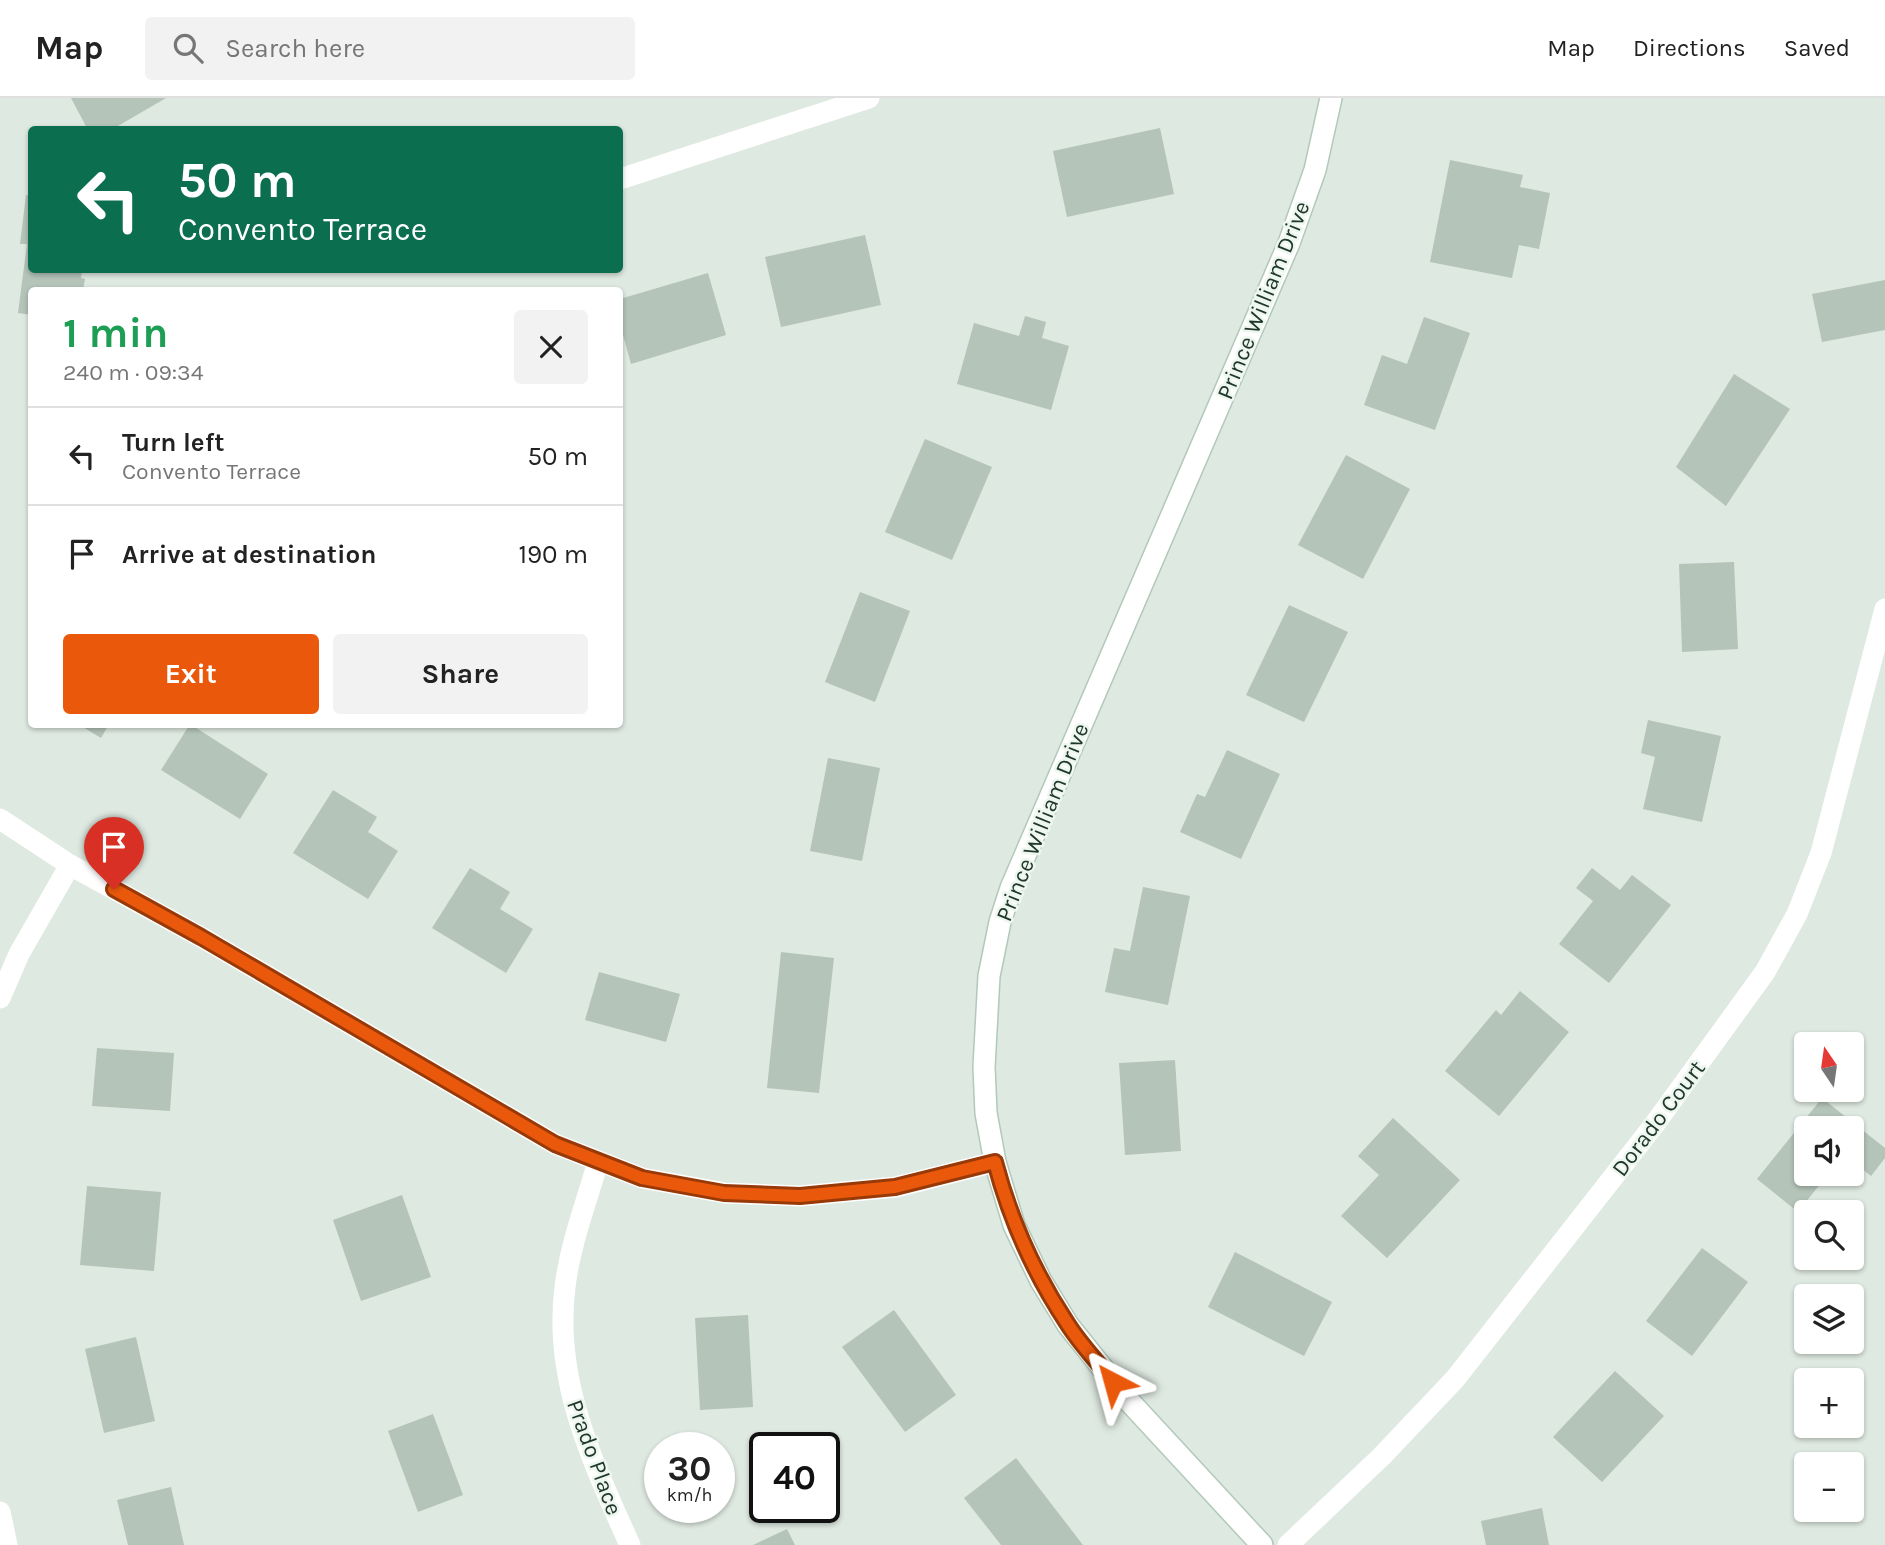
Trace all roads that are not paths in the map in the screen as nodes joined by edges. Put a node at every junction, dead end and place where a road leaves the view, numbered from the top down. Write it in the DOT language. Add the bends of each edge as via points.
graph roads {
  1 [pos="869,98"];
  2 [pos="1331,98"];
  3 [pos="623,178"];
  4 [pos="1885,609"];
  5 [pos="0,819"];
  6 [pos="70,865"];
  7 [pos="0,998"];
  8 [pos="598,1162"];
  9 [pos="995,1162"];
  10 [pos="0,1512"];
  11 [pos="7,1545"];
  12 [pos="629,1545"];
  13 [pos="1262,1545"];
  14 [pos="1288,1545"];
  1 -- 3 [label="street"];
  2 -- 9 [label="street, Prince William Drive" via="1315,170 1289,243 1038,821 1000,922 989,976 984,1067"];
  4 -- 14 [label="street, Dorado Court" via="1821,853 1797,914 1765,972 1654,1125 1455,1379"];
  5 -- 6 [label="street"];
  6 -- 7 [label="street"];
  6 -- 8 [label="street" via="555,1144"];
  8 -- 9 [label="street" via="642,1178 724,1193 800,1196 895,1187"];
  8 -- 12 [label="street, Prado Place" via="565,1288 564,1342 567,1377 585,1440"];
  9 -- 13 [label="street, Prince William Drive" via="1014,1225 1068,1325 1128,1401"];
  10 -- 11 [label="street"];
}
